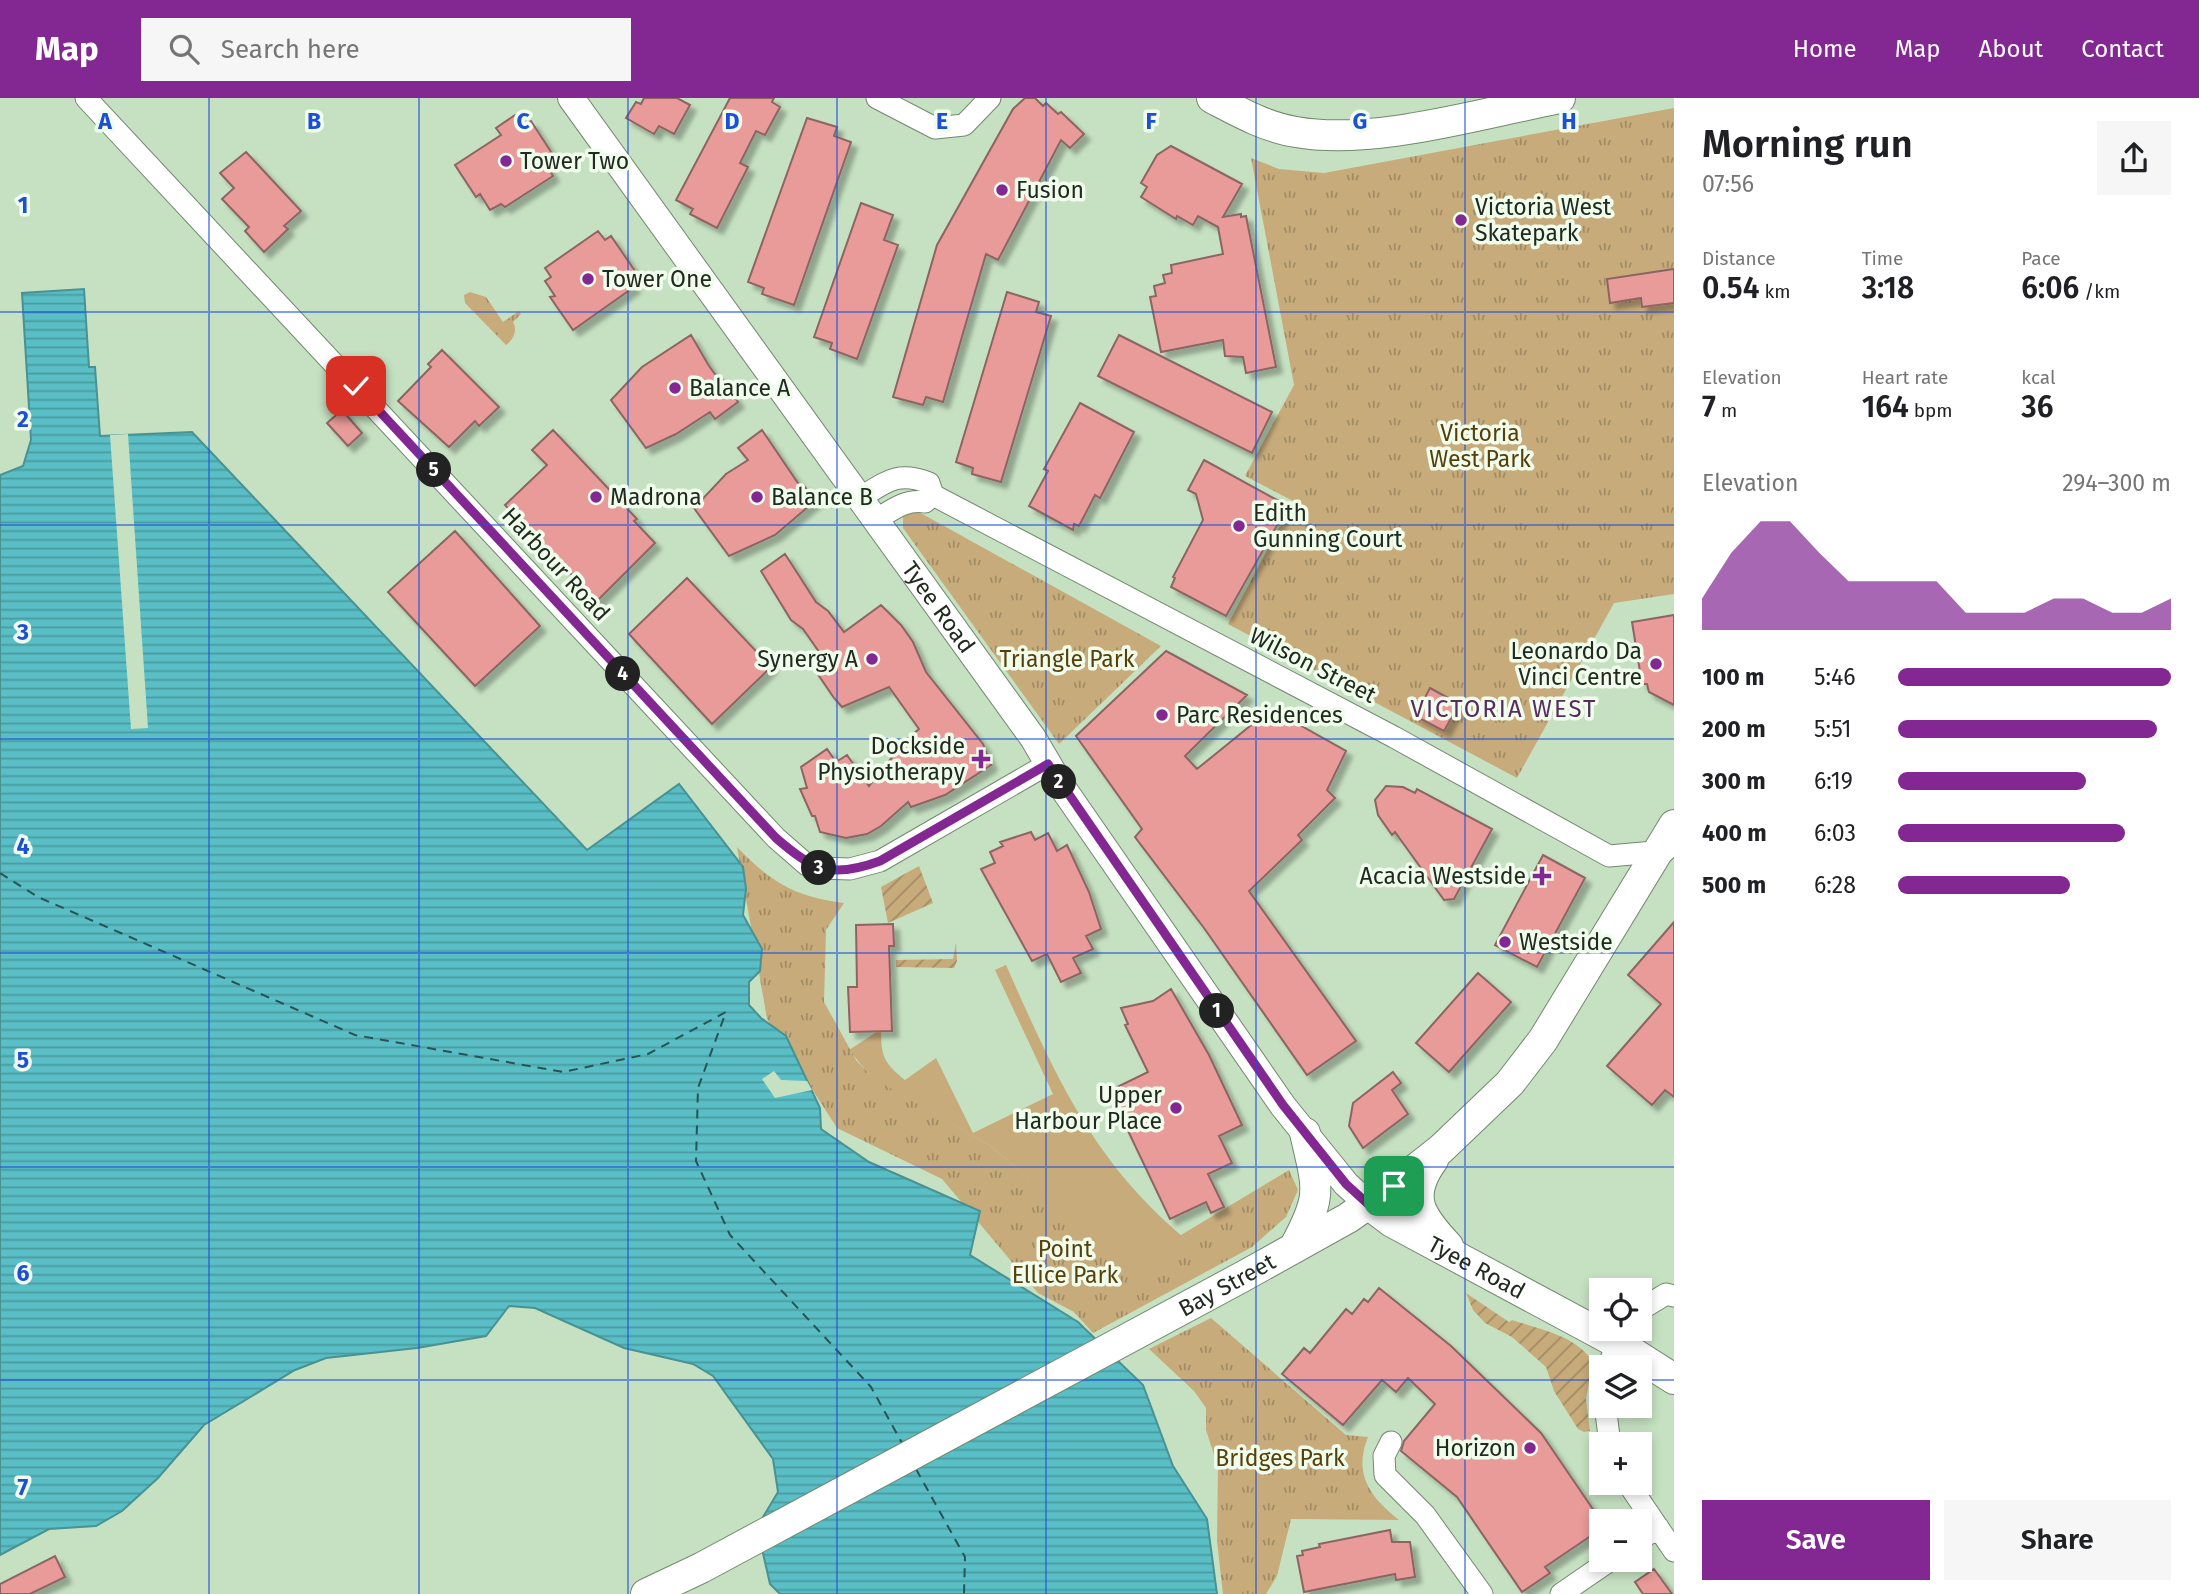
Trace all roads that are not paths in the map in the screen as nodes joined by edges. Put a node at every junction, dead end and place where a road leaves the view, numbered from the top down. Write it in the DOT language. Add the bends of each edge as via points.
graph roads {
  1 [pos="86,98"];
  2 [pos="571,98"];
  3 [pos="877,98"];
  4 [pos="990,98"];
  5 [pos="1212,98"];
  6 [pos="1560,98"];
  7 [pos="933,495"];
  8 [pos="860,498"];
  9 [pos="876,520"];
  10 [pos="1048,764"];
  11 [pos="1674,825"];
  12 [pos="1666,851"];
  13 [pos="1305,1133"];
  14 [pos="1441,1149"];
  15 [pos="1368,1204"];
  16 [pos="1294,1248"];
  17 [pos="1463,1262"];
  18 [pos="1674,1296"];
  19 [pos="1652,1303"];
  20 [pos="1617,1346"];
  21 [pos="1674,1379"];
  22 [pos="1391,1442"];
  23 [pos="1636,1495"];
  24 [pos="1658,1527"];
  25 [pos="1652,1531"];
  26 [pos="1674,1551"];
  27 [pos="1593,1572"];
  28 [pos="646,1594"];
  29 [pos="1482,1594"];
  30 [pos="1561,1594"];
  1 -- 10 [label="street, Harbour Road" via="776,838 807,865 850,869 880,861"];
  2 -- 8 [label="street, Tyee Road"];
  3 -- 4 [label="street" via="935,128 964,125"];
  5 -- 6 [label="main road" via="1256,121 1330,136 1369,135"];
  7 -- 8 [label="street, Wilson Street" via="929,482 903,476"];
  7 -- 9 [label="street" via="925,502 902,504"];
  7 -- 12 [label="street, Wilson Street" via="1394,737 1609,856"];
  8 -- 9 [label="street, Tyee Road"];
  9 -- 10 [label="street, Tyee Road"];
  10 -- 13 [label="street, Tyee Road"];
  11 -- 12 [label="main road, Bay Street"];
  12 -- 14 [label="main road, Bay Street" via="1543,1040 1510,1083"];
  13 -- 15 [label="street, Tyee Road"];
  13 -- 16 [label="main road" via="1318,1196"];
  14 -- 15 [label="main road, Bay Street"];
  14 -- 17 [label="main road" via="1421,1176 1419,1199 1428,1224"];
  15 -- 16 [label="main road, Bay Street"];
  15 -- 17 [label="main road, Tyee Road"];
  16 -- 28 [label="main road, Bay Street"];
  17 -- 20 [label="main road, Tyee Road"];
  18 -- 19 [label="street" via="1666,1294"];
  20 -- 21 [label="main road, Tyee Road"];
  22 -- 29 [label="street" via="1384,1456 1385,1475 1425,1515"];
  23 -- 24 [label="street"];
  24 -- 25 [label="street"];
  24 -- 26 [label="street"];
  27 -- 30 [label="street"];
}
